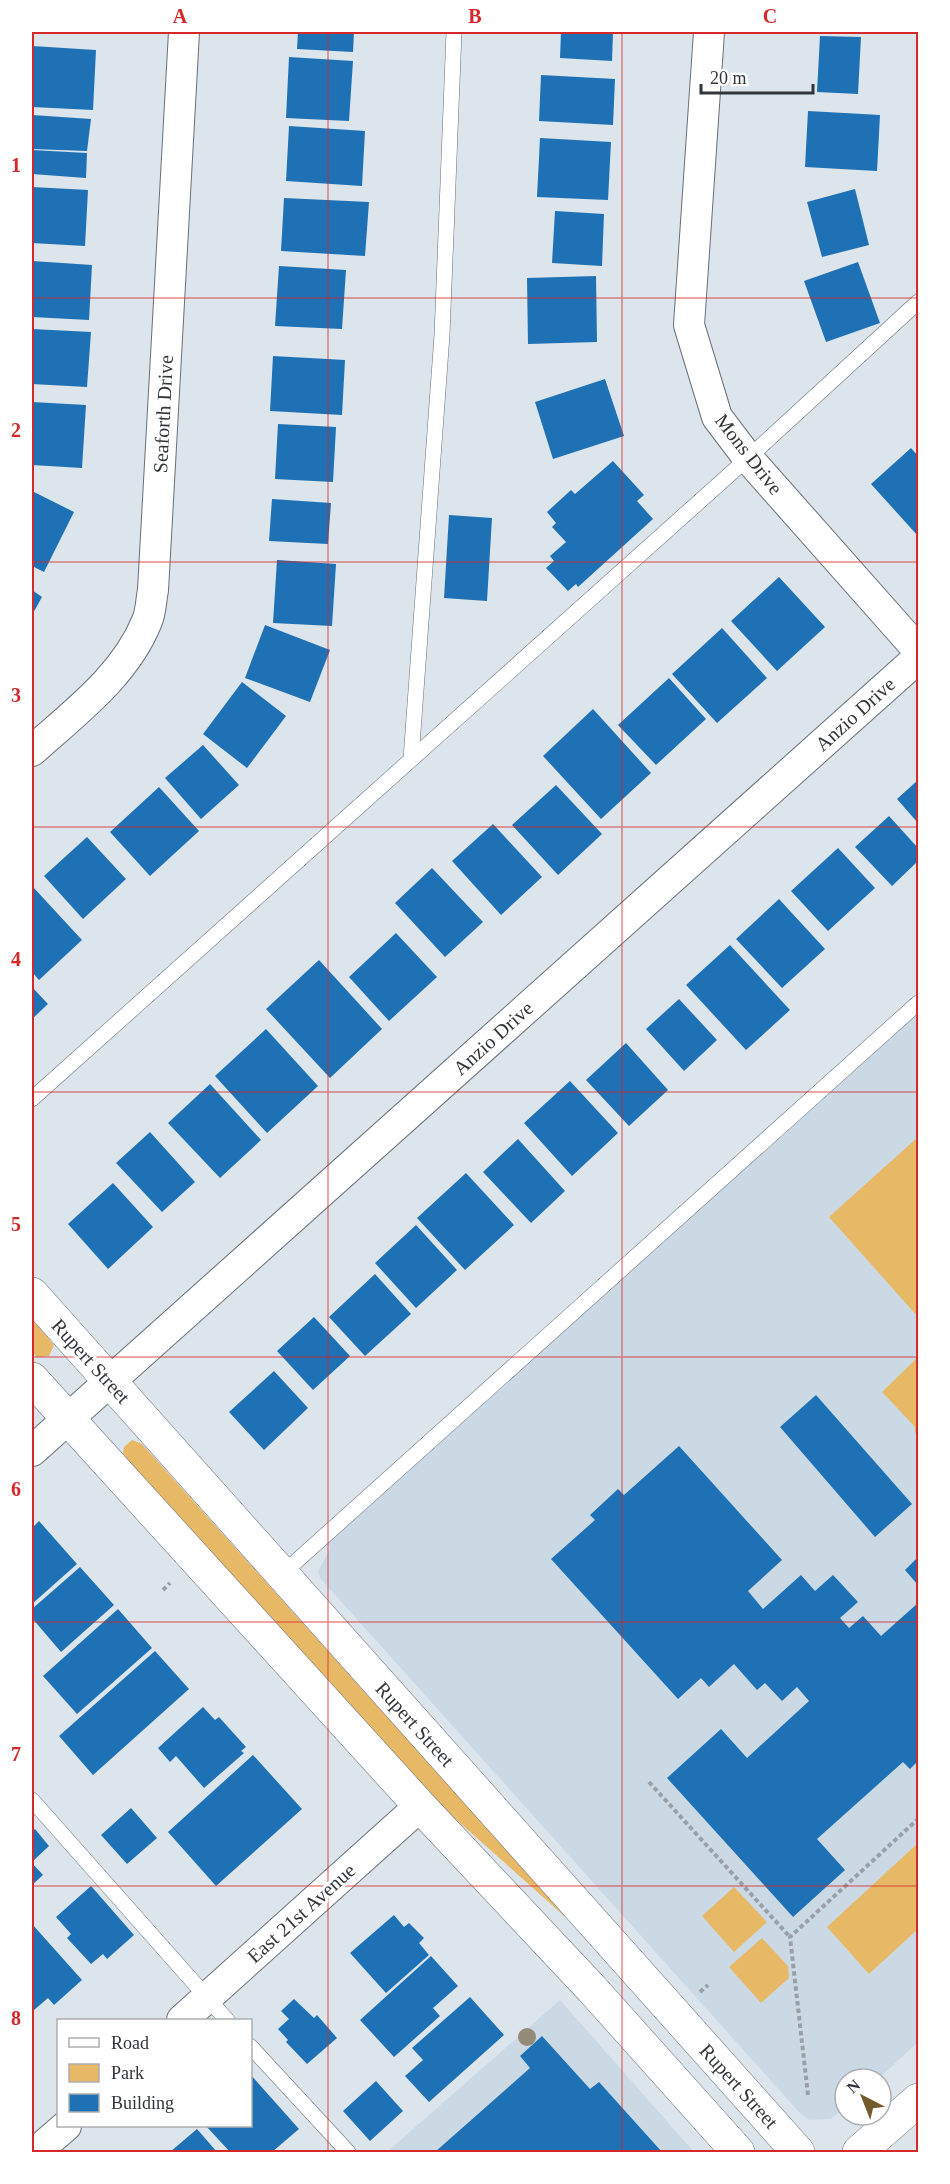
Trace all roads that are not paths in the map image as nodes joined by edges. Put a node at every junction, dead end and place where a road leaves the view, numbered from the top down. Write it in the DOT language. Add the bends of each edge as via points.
graph roads {
  1 [pos="184,32"];
  2 [pos="454,32"];
  3 [pos="710,32"];
  4 [pos="918,302"];
  5 [pos="748,458"];
  6 [pos="918,650"];
  7 [pos="918,658"];
  8 [pos="32,751"];
  9 [pos="411,759"];
  10 [pos="918,1003"];
  11 [pos="32,1099"];
  12 [pos="32,1294"];
  13 [pos="32,1379"];
  14 [pos="110,1382"];
  15 [pos="68,1419"];
  16 [pos="32,1451"];
  17 [pos="281,1575"];
  18 [pos="32,1803"];
  19 [pos="420,1806"];
  20 [pos="207,1998"];
  21 [pos="183,2019"];
  22 [pos="226,2019"];
  23 [pos="252,2048"];
  24 [pos="918,2100"];
  25 [pos="65,2127"];
  26 [pos="36,2152"];
  27 [pos="348,2152"];
  28 [pos="738,2152"];
  29 [pos="798,2152"];
  30 [pos="858,2152"];
  1 -- 8 [label="street, Seaforth Drive" via="148,620 116,672"];
  2 -- 9 [label="lane" via="442,335"];
  3 -- 5 [label="street, Mons Drive" via="688,326 717,417"];
  4 -- 5 [label="lane"];
  5 -- 6 [label="street, Mons Drive"];
  5 -- 9 [label="lane"];
  7 -- 14 [label="street, Anzio Drive"];
  9 -- 11 [label="lane"];
  10 -- 17 [label="lane"];
  12 -- 14 [label="street, Rupert Street"];
  13 -- 15 [label="street"];
  14 -- 15 [label="street, Anzio Drive"];
  14 -- 17 [label="street, Rupert Street"];
  15 -- 16 [label="street, Anzio Drive"];
  15 -- 19 [label="street"];
  17 -- 29 [label="street, Rupert Street"];
  18 -- 20 [label="lane"];
  19 -- 20 [label="street, East 21st Avenue"];
  19 -- 28 [label="street"];
  20 -- 21 [label="street, East 21st Avenue"];
  20 -- 22 [label="lane"];
  23 -- 27 [label="lane"];
  24 -- 30 [label="street"];
  25 -- 26 [label="street"];
}
